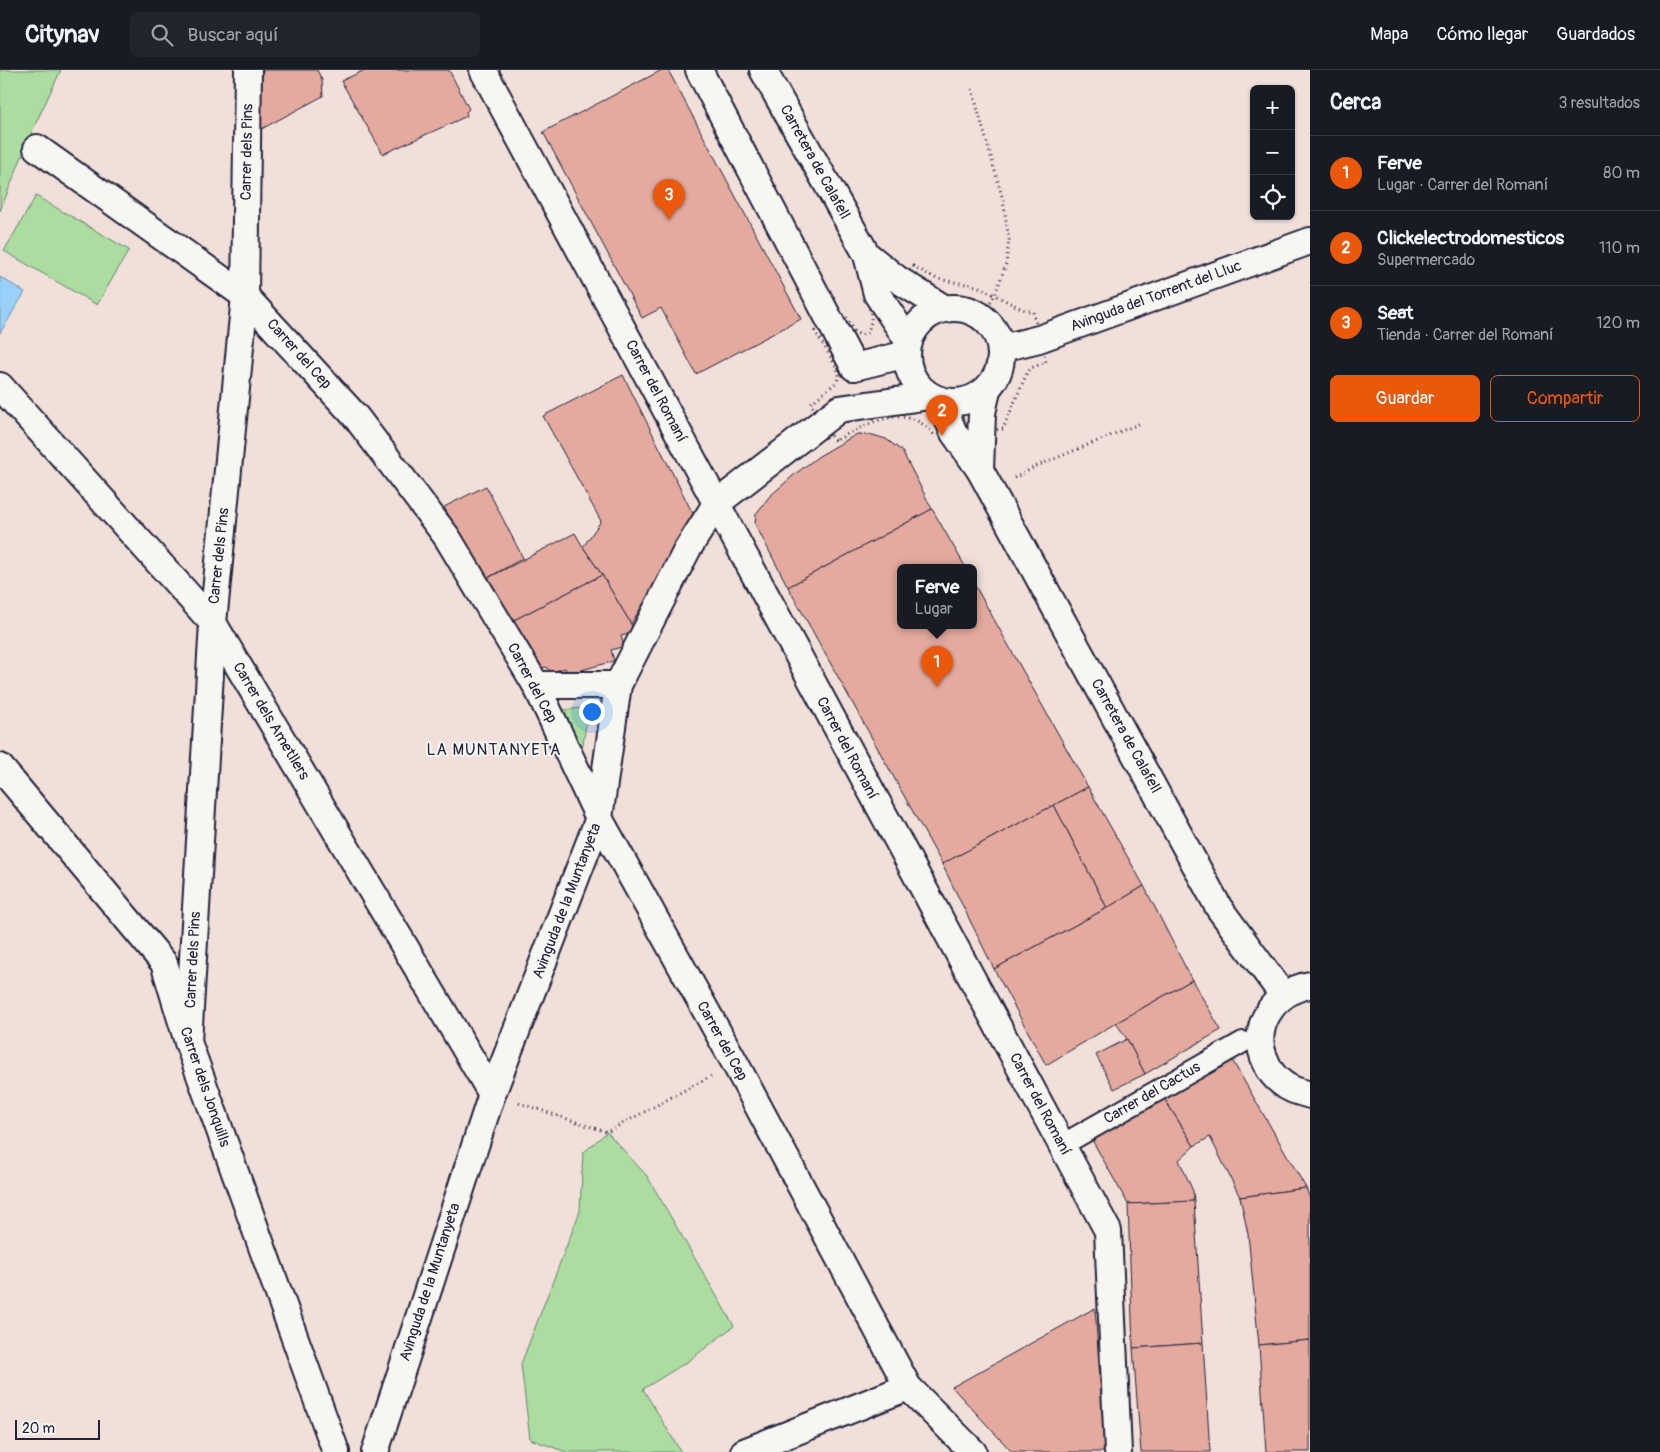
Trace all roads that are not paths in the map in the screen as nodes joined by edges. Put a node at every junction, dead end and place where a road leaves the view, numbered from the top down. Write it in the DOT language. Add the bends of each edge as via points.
graph roads {
  1 [pos="248,70"];
  2 [pos="483,70"];
  3 [pos="700,70"];
  4 [pos="764,70"];
  5 [pos="37,148"];
  6 [pos="1310,241"];
  7 [pos="868,255"];
  8 [pos="246,296"];
  9 [pos="945,309"];
  10 [pos="908,348"];
  11 [pos="1002,348"];
  12 [pos="854,367"];
  13 [pos="0,386"];
  14 [pos="987,390"];
  15 [pos="935,398"];
  16 [pos="839,409"];
  17 [pos="980,470"];
  18 [pos="716,504"];
  19 [pos="213,623"];
  20 [pos="536,685"];
  21 [pos="618,685"];
  22 [pos="0,767"];
  23 [pos="599,818"];
  24 [pos="1310,985"];
  25 [pos="1283,995"];
  26 [pos="188,1042"];
  27 [pos="1243,1042"];
  28 [pos="492,1094"];
  29 [pos="1310,1095"];
  30 [pos="1062,1145"];
  31 [pos="908,1387"];
  32 [pos="336,1452"];
  33 [pos="375,1452"];
  34 [pos="744,1452"];
  35 [pos="973,1452"];
  36 [pos="1118,1452"];
  1 -- 8 [label="street, Carrer dels Pins"];
  2 -- 18 [label="street, Carrer del Romaní"];
  3 -- 12 [label="street"];
  4 -- 7 [label="street, Carretera de Calafell"];
  5 -- 8 [label="street, Carrer del Cep"];
  6 -- 11 [label="street, Avinguda del Torrent del Lluc" via="1039,339"];
  7 -- 9 [label="street, Carretera de Calafell" via="897,280"];
  7 -- 10 [label="street, Carretera de Calafell" via="877,294"];
  8 -- 19 [label="street, Carrer dels Pins"];
  8 -- 20 [label="street, Carrer del Cep" via="356,417 447,536"];
  9 -- 10 [label="street" via="926,317 913,332"];
  9 -- 11 [label="street" via="970,310 982,316 995,330"];
  10 -- 12 [label="street"];
  10 -- 15 [label="street" via="911,374 922,390"];
  11 -- 14 [label="street" via="1002,363"];
  12 -- 16 [label="street"];
  13 -- 19 [label="street, Carrer dels Ametllers"];
  14 -- 15 [label="street" via="965,401"];
  14 -- 17 [label="street" via="982,413"];
  15 -- 16 [label="street, Avinguda de la Muntanyeta"];
  15 -- 17 [label="street, Carretera de Calafell"];
  16 -- 18 [label="street, Avinguda de la Muntanyeta"];
  17 -- 25 [label="street, Carretera de Calafell" via="1219,908"];
  18 -- 21 [label="street, Avinguda de la Muntanyeta" via="687,550"];
  18 -- 30 [label="street, Carrer del Romaní"];
  19 -- 26 [label="street, Carrer dels Pins"];
  19 -- 28 [label="street, Carrer dels Ametllers"];
  20 -- 21 [label="street"];
  20 -- 23 [label="street, Carrer del Cep"];
  21 -- 23 [label="street, Avinguda de la Muntanyeta"];
  22 -- 26 [label="street, Carrer dels Jonquills" via="164,963"];
  23 -- 28 [label="street, Avinguda de la Muntanyeta"];
  23 -- 31 [label="street, Carrer del Cep" via="735,1063"];
  24 -- 25 [label="street"];
  25 -- 29 [label="street" via="1263,1022 1260,1038 1262,1055 1280,1083"];
  26 -- 32 [label="street, Carrer dels Jonquills"];
  27 -- 30 [label="street, Carrer del Cactus"];
  28 -- 33 [label="street, Avinguda de la Muntanyeta"];
  30 -- 36 [label="street, Carrer del Romaní" via="1108,1231"];
  31 -- 34 [label="street"];
  31 -- 35 [label="street, Carrer del Cep"];
}
